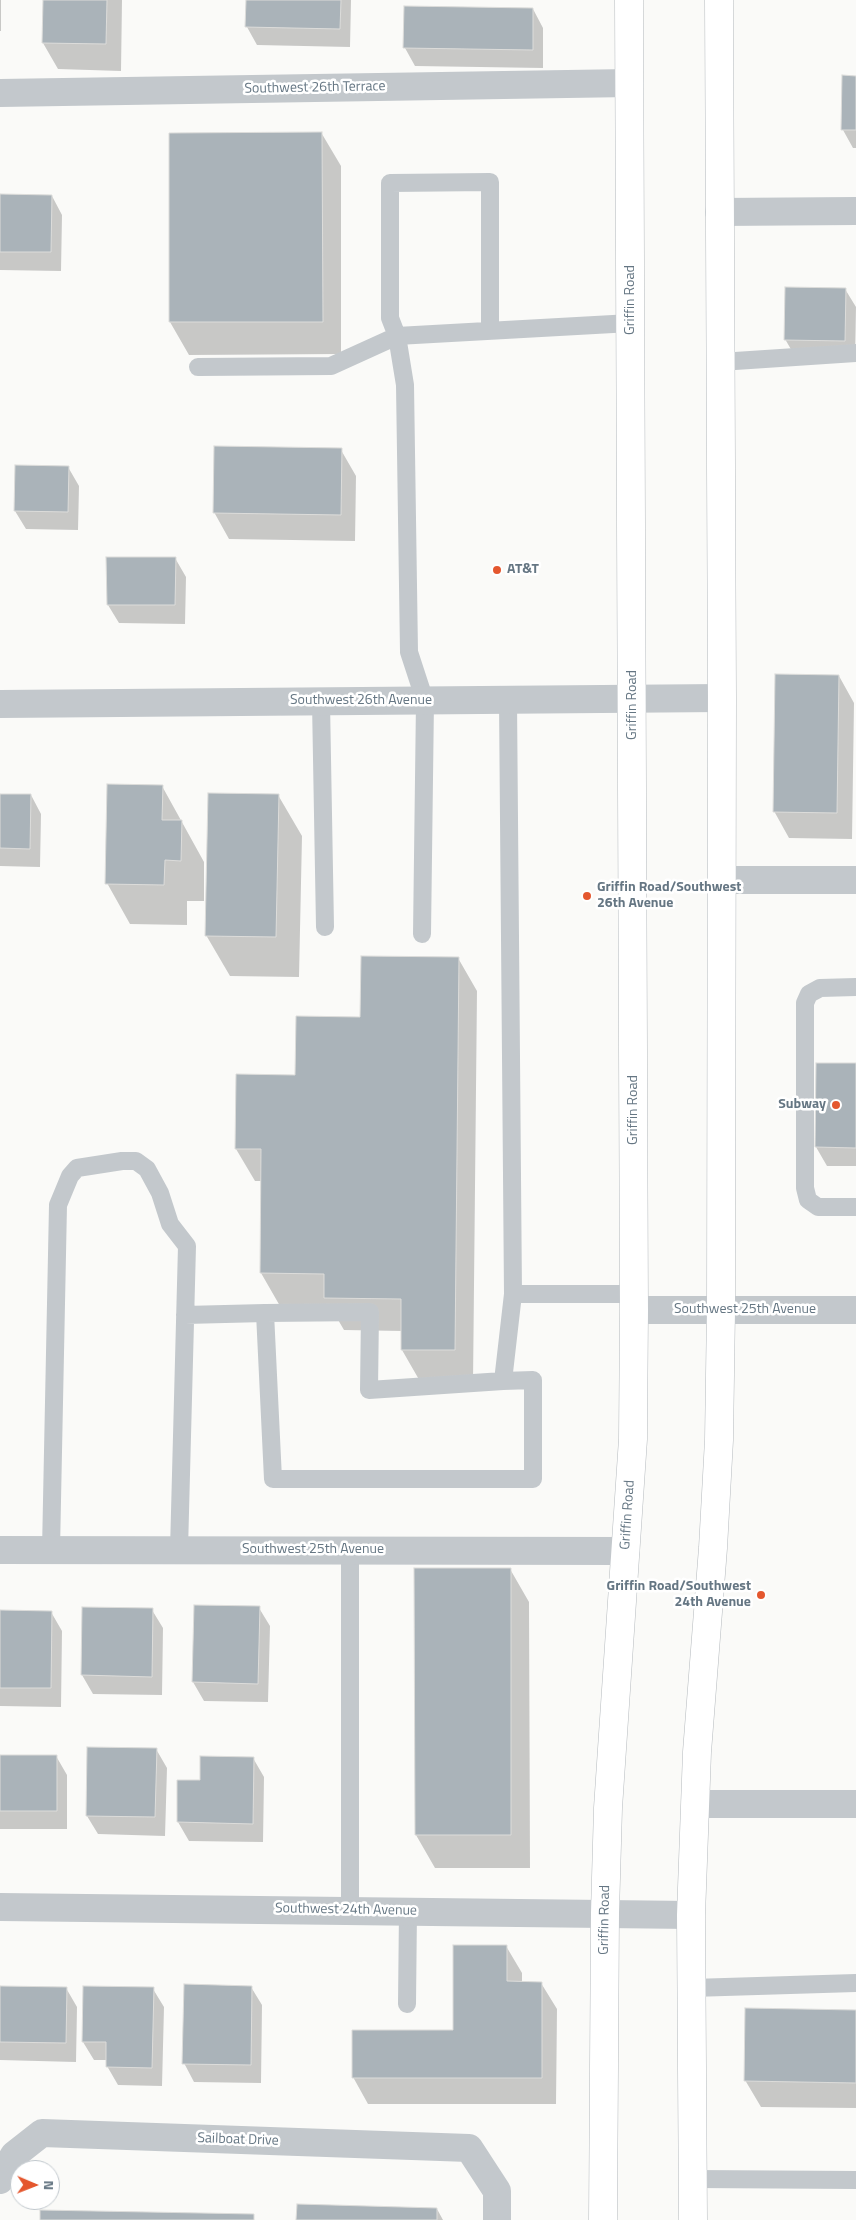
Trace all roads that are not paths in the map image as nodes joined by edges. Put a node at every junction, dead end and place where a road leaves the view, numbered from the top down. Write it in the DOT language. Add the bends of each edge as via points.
graph roads {
  1 [pos="629,0"];
  2 [pos="719,0"];
  3 [pos="630,83"];
  4 [pos="0,93"];
  5 [pos="856,211"];
  6 [pos="719,212"];
  7 [pos="631,323"];
  8 [pos="490,331"];
  9 [pos="397,336"];
  10 [pos="856,353"];
  11 [pos="720,362"];
  12 [pos="198,367"];
  13 [pos="722,698"];
  14 [pos="633,699"];
  15 [pos="508,700"];
  16 [pos="425,701"];
  17 [pos="321,702"];
  18 [pos="0,704"];
  19 [pos="721,880"];
  20 [pos="856,880"];
  21 [pos="325,927"];
  22 [pos="422,934"];
  23 [pos="856,987"];
  24 [pos="856,1207"];
  25 [pos="514,1294"];
  26 [pos="634,1302"];
  27 [pos="721,1310"];
  28 [pos="856,1310"];
  29 [pos="265,1313"];
  30 [pos="186,1315"];
  31 [pos="503,1381"];
  32 [pos="0,1550"];
  33 [pos="51,1550"];
  34 [pos="180,1550"];
  35 [pos="350,1550"];
  36 [pos="626,1551"];
  37 [pos="695,1804"];
  38 [pos="856,1804"];
  39 [pos="0,1907"];
  40 [pos="350,1910"];
  41 [pos="408,1910"];
  42 [pos="604,1913"];
  43 [pos="691,1915"];
  44 [pos="856,1983"];
  45 [pos="692,1988"];
  46 [pos="407,2004"];
  47 [pos="693,2179"];
  48 [pos="0,2180"];
  49 [pos="856,2180"];
  50 [pos="497,2220"];
  51 [pos="604,2220"];
  52 [pos="693,2220"];
  1 -- 3 [label="main road, Griffin Road"];
  2 -- 6 [label="main road"];
  3 -- 4 [label="street, Southwest 26th Terrace"];
  3 -- 7 [label="main road, Griffin Road"];
  5 -- 6 [label="street"];
  6 -- 11 [label="main road"];
  7 -- 8 [label="lane"];
  7 -- 14 [label="main road, Griffin Road"];
  8 -- 9 [label="lane"];
  8 -- 9 [label="lane" via="490,182 390,183 390,318"];
  9 -- 12 [label="lane" via="331,366"];
  9 -- 16 [label="lane" via="405,385 409,652"];
  10 -- 11 [label="lane"];
  11 -- 13 [label="main road"];
  13 -- 14 [label="street, Southwest 26th Avenue"];
  13 -- 19 [label="main road"];
  14 -- 15 [label="street, Southwest 26th Avenue"];
  14 -- 26 [label="main road, Griffin Road"];
  15 -- 16 [label="street, Southwest 26th Avenue"];
  15 -- 25 [label="lane"];
  16 -- 17 [label="street, Southwest 26th Avenue"];
  16 -- 22 [label="lane"];
  17 -- 18 [label="street, Southwest 26th Avenue"];
  17 -- 21 [label="lane"];
  19 -- 20 [label="street"];
  19 -- 27 [label="main road"];
  23 -- 24 [label="lane" via="820,988 809,994 805,1002 805,1188 808,1200 818,1207"];
  25 -- 26 [label="lane"];
  25 -- 31 [label="lane"];
  26 -- 27 [label="street, Southwest 25th Avenue"];
  26 -- 36 [label="main road, Griffin Road" via="633,1439"];
  27 -- 28 [label="street, Southwest 25th Avenue"];
  27 -- 37 [label="main road" via="718,1469"];
  29 -- 30 [label="lane"];
  29 -- 31 [label="lane" via="370,1312 369,1390"];
  29 -- 31 [label="lane" via="273,1480 533,1480 533,1380"];
  30 -- 33 [label="lane" via="187,1246 170,1224 160,1193 147,1170 136,1161 77,1168 70,1176 58,1205"];
  30 -- 34 [label="lane"];
  32 -- 33 [label="street, Southwest 25th Avenue"];
  33 -- 34 [label="street, Southwest 25th Avenue"];
  34 -- 35 [label="street, Southwest 25th Avenue"];
  35 -- 36 [label="street, Southwest 25th Avenue"];
  35 -- 40 [label="lane"];
  36 -- 42 [label="main road, Griffin Road"];
  37 -- 38 [label="street"];
  37 -- 43 [label="main road"];
  39 -- 40 [label="street, Southwest 24th Avenue"];
  40 -- 41 [label="street, Southwest 24th Avenue"];
  41 -- 42 [label="street, Southwest 24th Avenue"];
  41 -- 46 [label="lane"];
  42 -- 43 [label="street, Southwest 24th Avenue"];
  42 -- 51 [label="main road, Griffin Road"];
  43 -- 45 [label="main road"];
  44 -- 45 [label="lane"];
  45 -- 47 [label="main road"];
  47 -- 49 [label="lane"];
  47 -- 52 [label="main road"];
  48 -- 50 [label="street, Sailboat Drive" via="14,2155 42,2133 468,2148 496,2191"];
}
